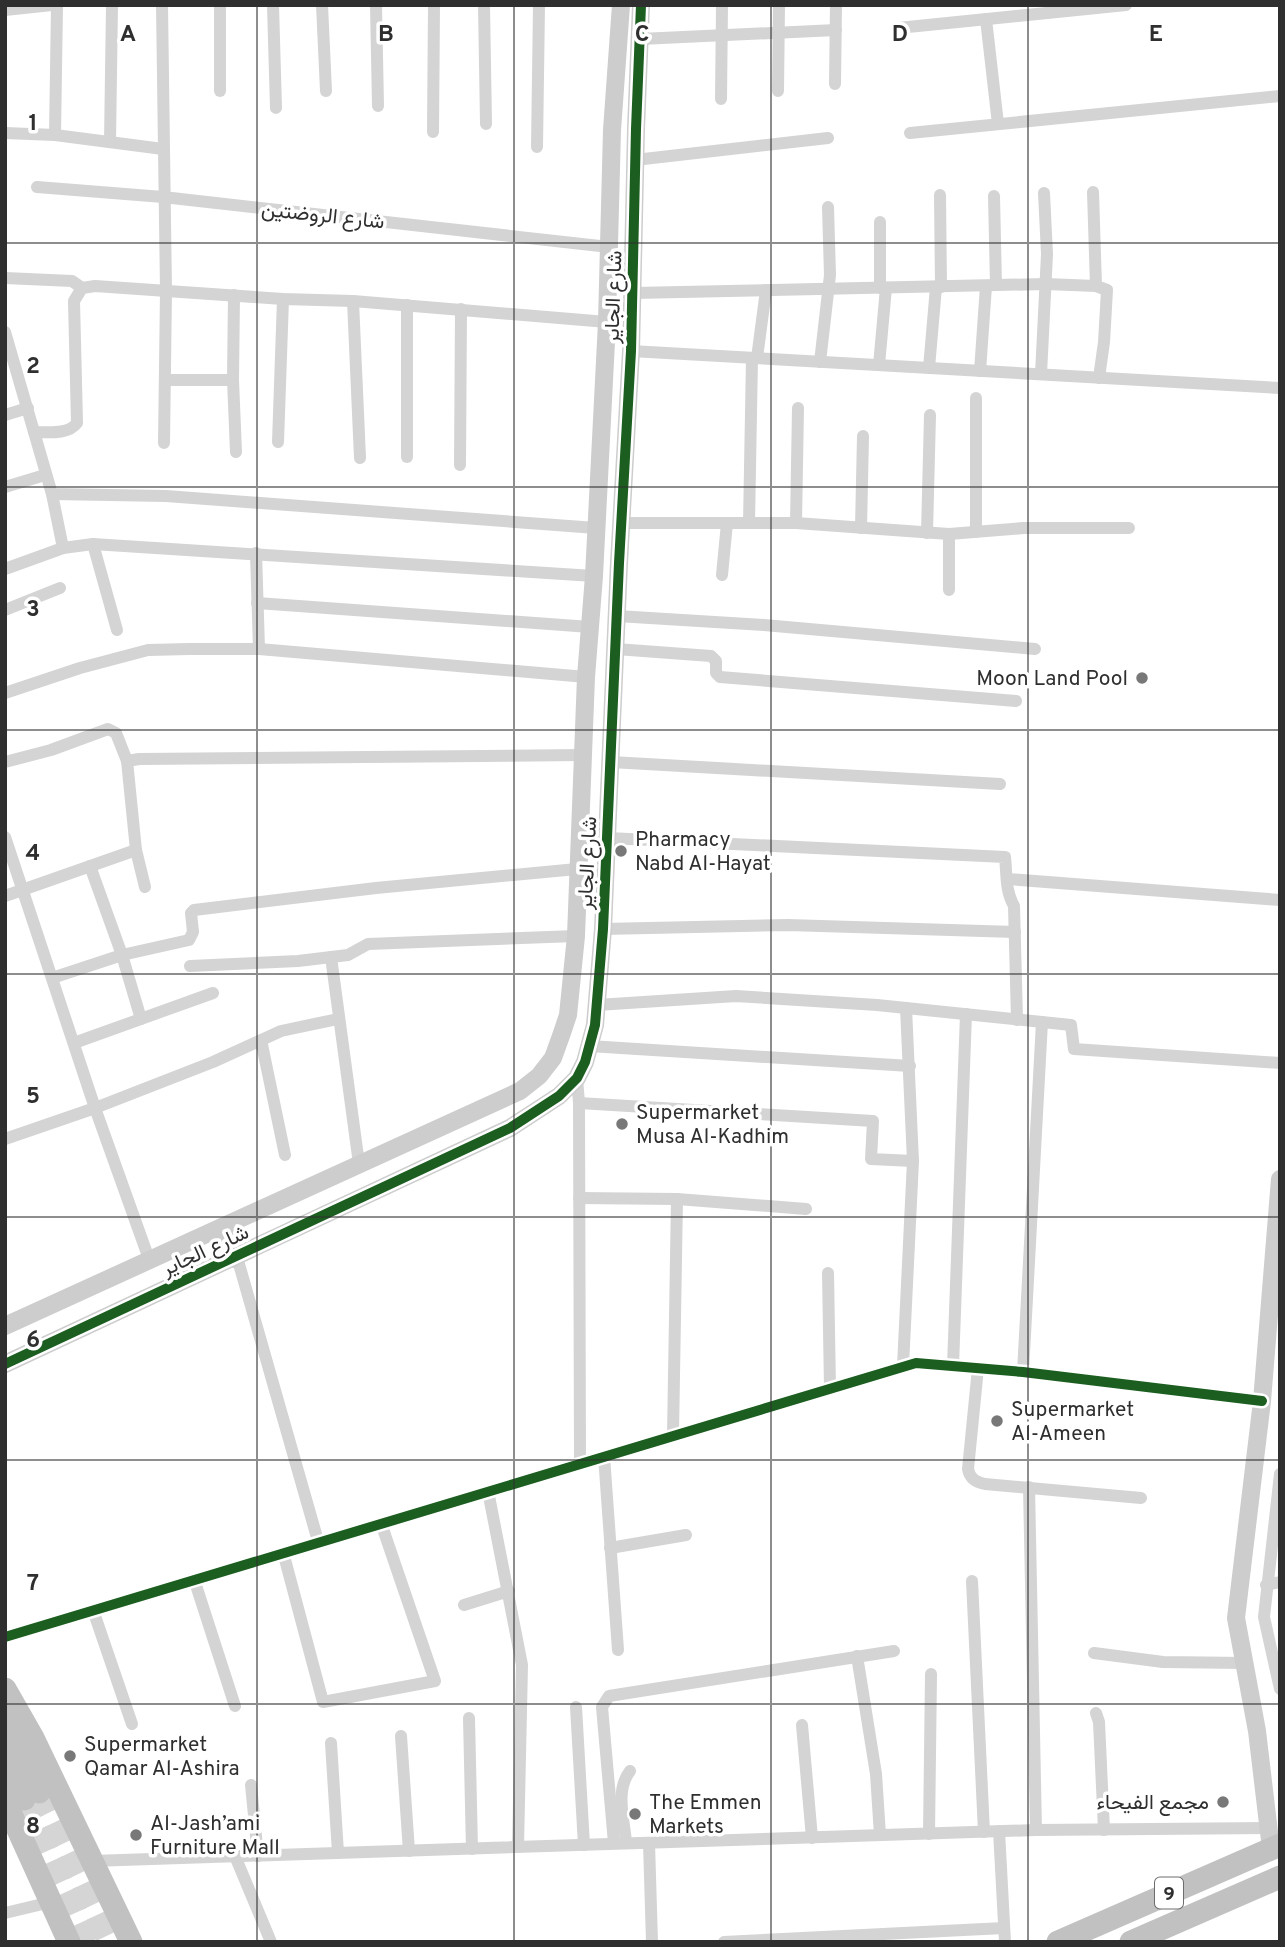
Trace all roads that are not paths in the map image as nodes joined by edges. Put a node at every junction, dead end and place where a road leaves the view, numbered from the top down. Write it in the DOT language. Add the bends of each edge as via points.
graph roads {
  1 [pos="52,5"];
  2 [pos="57,5"];
  3 [pos="112,5"];
  4 [pos="162,5"];
  5 [pos="220,5"];
  6 [pos="273,5"];
  7 [pos="322,5"];
  8 [pos="376,5"];
  9 [pos="434,5"];
  10 [pos="484,5"];
  11 [pos="539,5"];
  12 [pos="621,5"];
  13 [pos="642,5"];
  14 [pos="722,5"];
  15 [pos="779,5"];
  16 [pos="836,5"];
  17 [pos="1126,5"];
  18 [pos="5,10"];
  19 [pos="986,19"];
  20 [pos="898,28"];
  21 [pos="836,30"];
  22 [pos="779,33"];
  23 [pos="721,36"];
  24 [pos="640,39"];
  25 [pos="835,84"];
  26 [pos="220,91"];
  27 [pos="326,91"];
  28 [pos="778,91"];
  29 [pos="1280,96"];
  30 [pos="722,99"];
  31 [pos="378,106"];
  32 [pos="276,107"];
  33 [pos="486,124"];
  34 [pos="998,124"];
  35 [pos="636,129"];
  36 [pos="612,130"];
  37 [pos="433,132"];
  38 [pos="5,133"];
  39 [pos="910,133"];
  40 [pos="55,135"];
  41 [pos="828,138"];
  42 [pos="110,142"];
  43 [pos="537,148"];
  44 [pos="163,149"];
  45 [pos="635,160"];
  46 [pos="37,187"];
  47 [pos="1044,192"];
  48 [pos="1093,192"];
  49 [pos="940,195"];
  50 [pos="994,196"];
  51 [pos="163,197"];
  52 [pos="828,207"];
  53 [pos="880,222"];
  54 [pos="608,247"];
  55 [pos="5,278"];
  56 [pos="1046,284"];
  57 [pos="991,286"];
  58 [pos="1096,286"];
  59 [pos="938,287"];
  60 [pos="82,288"];
  61 [pos="883,288"];
  62 [pos="827,289"];
  63 [pos="766,290"];
  64 [pos="166,291"];
  65 [pos="634,293"];
  66 [pos="234,295"];
  67 [pos="283,299"];
  68 [pos="353,301"];
  69 [pos="407,305"];
  70 [pos="461,309"];
  71 [pos="607,322"];
  72 [pos="5,332"];
  73 [pos="631,351"];
  74 [pos="755,358"];
  75 [pos="820,362"];
  76 [pos="879,365"];
  77 [pos="10,368"];
  78 [pos="929,368"];
  79 [pos="980,371"];
  80 [pos="1041,374"];
  81 [pos="1099,378"];
  82 [pos="165,380"];
  83 [pos="233,380"];
  84 [pos="1280,388"];
  85 [pos="976,398"];
  86 [pos="28,408"];
  87 [pos="798,408"];
  88 [pos="5,415"];
  89 [pos="930,415"];
  90 [pos="34,432"];
  91 [pos="863,436"];
  92 [pos="278,442"];
  93 [pos="164,443"];
  94 [pos="236,452"];
  95 [pos="407,457"];
  96 [pos="360,458"];
  97 [pos="460,465"];
  98 [pos="45,475"];
  99 [pos="5,487"];
  100 [pos="52,494"];
  101 [pos="621,523"];
  102 [pos="726,523"];
  103 [pos="749,523"];
  104 [pos="796,523"];
  105 [pos="596,528"];
  106 [pos="861,528"];
  107 [pos="1129,528"];
  108 [pos="976,532"];
  109 [pos="927,533"];
  110 [pos="949,534"];
  111 [pos="93,544"];
  112 [pos="62,548"];
  113 [pos="256,553"];
  114 [pos="5,569"];
  115 [pos="722,575"];
  116 [pos="594,576"];
  117 [pos="61,587"];
  118 [pos="949,590"];
  119 [pos="257,604"];
  120 [pos="5,610"];
  121 [pos="617,616"];
  122 [pos="590,627"];
  123 [pos="117,631"];
  124 [pos="259,649"];
  125 [pos="615,649"];
  126 [pos="1035,649"];
  127 [pos="586,677"];
  128 [pos="5,693"];
  129 [pos="1016,701"];
  130 [pos="583,755"];
  131 [pos="127,761"];
  132 [pos="5,762"];
  133 [pos="611,762"];
  134 [pos="1000,784"];
  135 [pos="5,837"];
  136 [pos="608,838"];
  137 [pos="136,850"];
  138 [pos="90,866"];
  139 [pos="578,869"];
  140 [pos="1008,879"];
  141 [pos="145,887"];
  142 [pos="23,890"];
  143 [pos="5,896"];
  144 [pos="1280,900"];
  145 [pos="603,929"];
  146 [pos="1015,932"];
  147 [pos="576,936"];
  148 [pos="122,955"];
  149 [pos="331,957"];
  150 [pos="190,966"];
  151 [pos="52,978"];
  152 [pos="213,993"];
  153 [pos="597,1005"];
  154 [pos="906,1008"];
  155 [pos="966,1014"];
  156 [pos="141,1018"];
  157 [pos="338,1019"];
  158 [pos="1017,1020"];
  159 [pos="1042,1022"];
  160 [pos="261,1040"];
  161 [pos="74,1043"];
  162 [pos="589,1046"];
  163 [pos="1280,1063"];
  164 [pos="909,1066"];
  165 [pos="576,1078"];
  166 [pos="579,1103"];
  167 [pos="95,1108"];
  168 [pos="5,1139"];
  169 [pos="285,1155"];
  170 [pos="912,1161"];
  171 [pos="359,1164"];
  172 [pos="1280,1180"];
  173 [pos="579,1198"];
  174 [pos="677,1199"];
  175 [pos="806,1209"];
  176 [pos="222,1227"];
  177 [pos="234,1258"];
  178 [pos="149,1259"];
  179 [pos="828,1273"];
  180 [pos="5,1326"];
  181 [pos="5,1364"];
  182 [pos="903,1366"];
  183 [pos="953,1366"];
  184 [pos="978,1368"];
  185 [pos="1023,1372"];
  186 [pos="830,1388"];
  187 [pos="1262,1401"];
  188 [pos="673,1435"];
  189 [pos="604,1456"];
  190 [pos="580,1463"];
  191 [pos="1280,1475"];
  192 [pos="1029,1487"];
  193 [pos="488,1491"];
  194 [pos="1141,1498"];
  195 [pos="381,1523"];
  196 [pos="686,1535"];
  197 [pos="318,1541"];
  198 [pos="610,1548"];
  199 [pos="283,1552"];
  200 [pos="194,1579"];
  201 [pos="972,1581"];
  202 [pos="1280,1582"];
  203 [pos="1266,1585"];
  204 [pos="509,1591"];
  205 [pos="464,1605"];
  206 [pos="93,1610"];
  207 [pos="5,1637"];
  208 [pos="618,1650"];
  209 [pos="894,1651"];
  210 [pos="1094,1653"];
  211 [pos="857,1656"];
  212 [pos="1276,1660"];
  213 [pos="1245,1663"];
  214 [pos="931,1674"];
  215 [pos="5,1689"];
  216 [pos="1280,1689"];
  217 [pos="234,1706"];
  218 [pos="576,1707"];
  219 [pos="1096,1713"];
  220 [pos="469,1718"];
  221 [pos="5,1720"];
  222 [pos="132,1724"];
  223 [pos="802,1725"];
  224 [pos="401,1736"];
  225 [pos="331,1743"];
  226 [pos="5,1761"];
  227 [pos="631,1771"];
  228 [pos="251,1785"];
  229 [pos="23,1797"];
  230 [pos="1035,1830"];
  231 [pos="1104,1830"];
  232 [pos="999,1831"];
  233 [pos="984,1832"];
  234 [pos="929,1833"];
  235 [pos="880,1835"];
  236 [pos="812,1838"];
  237 [pos="1273,1841"];
  238 [pos="620,1842"];
  239 [pos="649,1843"];
  240 [pos="584,1845"];
  241 [pos="518,1847"];
  242 [pos="472,1849"];
  243 [pos="409,1851"];
  244 [pos="338,1853"];
  245 [pos="236,1856"];
  246 [pos="258,1856"];
  247 [pos="92,1861"];
  248 [pos="1280,1877"];
  249 [pos="51,1902"];
  250 [pos="5,1913"];
  251 [pos="1004,1928"];
  252 [pos="69,1942"];
  253 [pos="131,1942"];
  254 [pos="271,1942"];
  255 [pos="652,1942"];
  256 [pos="724,1942"];
  257 [pos="1005,1942"];
  258 [pos="1058,1942"];
  259 [pos="1131,1942"];
  1 -- 18 [label="street"];
  2 -- 40 [label="street"];
  3 -- 42 [label="street"];
  4 -- 44 [label="street"];
  5 -- 26 [label="street"];
  6 -- 32 [label="street"];
  7 -- 27 [label="street"];
  8 -- 31 [label="street"];
  9 -- 37 [label="street"];
  10 -- 33 [label="street"];
  11 -- 43 [label="street"];
  12 -- 36 [label="street, شارع الجاير"];
  13 -- 24 [label="street, شارع الجاير"];
  14 -- 23 [label="street"];
  15 -- 22 [label="street"];
  16 -- 21 [label="street"];
  17 -- 19 [label="street"];
  19 -- 20 [label="street"];
  19 -- 34 [label="street"];
  21 -- 22 [label="street"];
  21 -- 25 [label="street"];
  22 -- 23 [label="street"];
  22 -- 28 [label="street"];
  23 -- 24 [label="street"];
  23 -- 30 [label="street"];
  24 -- 35 [label="street, شارع الجاير"];
  29 -- 34 [label="street"];
  34 -- 39 [label="street"];
  35 -- 36 [label="street"];
  35 -- 45 [label="street, شارع الجاير"];
  36 -- 54 [label="street, شارع الجاير"];
  38 -- 40 [label="street"];
  40 -- 42 [label="street"];
  41 -- 45 [label="street"];
  42 -- 44 [label="street"];
  44 -- 51 [label="street"];
  45 -- 65 [label="street, شارع الجاير"];
  46 -- 51 [label="street, شارع الروضتين"];
  47 -- 56 [label="street"];
  48 -- 58 [label="street"];
  49 -- 59 [label="street"];
  50 -- 57 [label="street"];
  51 -- 54 [label="street, شارع الروضتين"];
  51 -- 64 [label="street"];
  52 -- 62 [label="street"];
  53 -- 61 [label="street"];
  54 -- 71 [label="street, شارع الجاير"];
  55 -- 60 [label="street" via="72,281"];
  56 -- 57 [label="street"];
  56 -- 58 [label="street"];
  56 -- 80 [label="street"];
  57 -- 59 [label="street"];
  57 -- 79 [label="street"];
  58 -- 81 [label="street" via="1107,290"];
  59 -- 61 [label="street"];
  59 -- 78 [label="street"];
  60 -- 64 [label="street"];
  60 -- 90 [label="street" via="74,301 77,423 68,431"];
  61 -- 62 [label="street"];
  61 -- 76 [label="street"];
  62 -- 63 [label="street"];
  62 -- 75 [label="street"];
  63 -- 65 [label="street"];
  63 -- 74 [label="street"];
  64 -- 66 [label="street"];
  64 -- 82 [label="street"];
  65 -- 73 [label="street, شارع الجاير"];
  66 -- 67 [label="street"];
  66 -- 83 [label="street"];
  67 -- 68 [label="street"];
  67 -- 92 [label="street"];
  68 -- 69 [label="street"];
  68 -- 96 [label="street"];
  69 -- 70 [label="street"];
  69 -- 95 [label="street"];
  70 -- 71 [label="street"];
  70 -- 97 [label="street"];
  71 -- 105 [label="street, شارع الجاير"];
  72 -- 77 [label="street"];
  73 -- 74 [label="street"];
  73 -- 101 [label="street, شارع الجاير"];
  74 -- 75 [label="street"];
  74 -- 103 [label="street"];
  75 -- 76 [label="street"];
  76 -- 78 [label="street"];
  77 -- 86 [label="street"];
  78 -- 79 [label="street"];
  79 -- 80 [label="street"];
  80 -- 81 [label="street"];
  81 -- 84 [label="street"];
  82 -- 83 [label="street"];
  82 -- 93 [label="street"];
  83 -- 94 [label="street"];
  85 -- 108 [label="street"];
  86 -- 88 [label="street"];
  86 -- 90 [label="street"];
  87 -- 104 [label="street"];
  89 -- 109 [label="street"];
  90 -- 98 [label="street"];
  91 -- 106 [label="street"];
  98 -- 99 [label="street"];
  98 -- 100 [label="street"];
  100 -- 105 [label="street" via="166,496"];
  100 -- 112 [label="street"];
  101 -- 102 [label="street"];
  101 -- 121 [label="street, شارع الجاير"];
  102 -- 103 [label="street"];
  102 -- 115 [label="street"];
  103 -- 104 [label="street"];
  104 -- 106 [label="street"];
  105 -- 116 [label="street, شارع الجاير"];
  106 -- 109 [label="street"];
  107 -- 108 [label="street"];
  108 -- 110 [label="street"];
  109 -- 110 [label="street"];
  110 -- 118 [label="street"];
  111 -- 112 [label="street"];
  111 -- 113 [label="street"];
  111 -- 123 [label="street"];
  112 -- 114 [label="street"];
  113 -- 116 [label="street"];
  113 -- 119 [label="street"];
  116 -- 122 [label="street, شارع الجاير"];
  117 -- 120 [label="street"];
  119 -- 122 [label="street"];
  119 -- 124 [label="street"];
  121 -- 125 [label="street, شارع الجاير"];
  121 -- 126 [label="street"];
  122 -- 127 [label="street, شارع الجاير"];
  124 -- 127 [label="street"];
  124 -- 128 [label="street" via="148,650"];
  125 -- 129 [label="street" via="711,656 720,677"];
  125 -- 133 [label="street, شارع الجاير"];
  127 -- 130 [label="street, شارع الجاير"];
  130 -- 131 [label="street"];
  130 -- 139 [label="street, شارع الجاير"];
  131 -- 132 [label="street" via="116,733 108,729"];
  131 -- 137 [label="street"];
  133 -- 134 [label="street"];
  133 -- 136 [label="street, شارع الجاير"];
  135 -- 142 [label="street"];
  136 -- 140 [label="street" via="1004,857"];
  136 -- 145 [label="street, شارع الجاير"];
  137 -- 138 [label="street"];
  137 -- 141 [label="street"];
  138 -- 142 [label="street"];
  138 -- 148 [label="street"];
  139 -- 147 [label="street, شارع الجاير"];
  139 -- 148 [label="street" via="194,910 189,940"];
  140 -- 144 [label="street"];
  140 -- 146 [label="street" via="1006,892 1014,906"];
  142 -- 143 [label="street"];
  142 -- 151 [label="street"];
  145 -- 146 [label="street" via="788,925"];
  145 -- 153 [label="street, شارع الجاير"];
  146 -- 158 [label="street"];
  147 -- 149 [label="street" via="368,944 348,955"];
  147 -- 171 [label="street, شارع الجاير" via="568,1015 553,1058 539,1076 520,1091"];
  148 -- 151 [label="street"];
  148 -- 156 [label="street"];
  149 -- 150 [label="street"];
  149 -- 157 [label="street"];
  151 -- 161 [label="street"];
  152 -- 156 [label="street"];
  153 -- 154 [label="street" via="736,996"];
  153 -- 162 [label="street, شارع الجاير"];
  154 -- 155 [label="street"];
  154 -- 164 [label="street"];
  155 -- 158 [label="street"];
  155 -- 183 [label="street"];
  156 -- 161 [label="street"];
  157 -- 160 [label="street"];
  157 -- 171 [label="street"];
  158 -- 159 [label="street"];
  159 -- 163 [label="street" via="1071,1025 1074,1049"];
  159 -- 185 [label="street"];
  160 -- 167 [label="street"];
  160 -- 169 [label="street"];
  161 -- 167 [label="street"];
  162 -- 164 [label="street"];
  162 -- 165 [label="street, شارع الجاير"];
  164 -- 170 [label="street"];
  165 -- 166 [label="street"];
  165 -- 177 [label="street, شارع الجاير" via="559,1096 510,1128"];
  166 -- 170 [label="street" via="873,1121 871,1159"];
  166 -- 173 [label="street"];
  167 -- 168 [label="street"];
  167 -- 178 [label="street"];
  170 -- 182 [label="street"];
  171 -- 176 [label="street, شارع الجاير"];
  172 -- 187 [label="street"];
  173 -- 174 [label="street"];
  173 -- 190 [label="street"];
  174 -- 175 [label="street"];
  174 -- 188 [label="street"];
  176 -- 177 [label="street"];
  176 -- 178 [label="street, شارع الجاير"];
  177 -- 181 [label="street, شارع الجاير"];
  177 -- 197 [label="street"];
  178 -- 180 [label="street, شارع الجاير"];
  179 -- 186 [label="street"];
  182 -- 183 [label="street"];
  182 -- 186 [label="street"];
  183 -- 184 [label="street"];
  184 -- 185 [label="street"];
  184 -- 192 [label="street" via="970,1476 985,1484"];
  185 -- 187 [label="street"];
  186 -- 188 [label="street"];
  187 -- 213 [label="street" via="1236,1618"];
  188 -- 189 [label="street"];
  189 -- 190 [label="street"];
  189 -- 198 [label="street"];
  190 -- 193 [label="street"];
  191 -- 203 [label="street"];
  192 -- 194 [label="street"];
  192 -- 230 [label="street"];
  193 -- 195 [label="street"];
  193 -- 204 [label="street"];
  195 -- 197 [label="street"];
  195 -- 199 [label="street" via="435,1681 323,1702"];
  196 -- 198 [label="street"];
  197 -- 199 [label="street"];
  198 -- 208 [label="street"];
  199 -- 200 [label="street"];
  200 -- 206 [label="street"];
  200 -- 217 [label="street"];
  201 -- 233 [label="street"];
  202 -- 203 [label="street"];
  203 -- 212 [label="street" via="1264,1617"];
  204 -- 205 [label="street"];
  204 -- 241 [label="street" via="522,1665"];
  206 -- 207 [label="street"];
  206 -- 222 [label="street"];
  209 -- 211 [label="street"];
  210 -- 213 [label="street" via="1163,1662"];
  211 -- 235 [label="street" via="876,1774"];
  211 -- 238 [label="street" via="609,1696 602,1707"];
  212 -- 216 [label="street"];
  213 -- 237 [label="street"];
  214 -- 234 [label="street"];
  215 -- 247 [label="highway"];
  218 -- 240 [label="street"];
  219 -- 231 [label="street"];
  220 -- 242 [label="street"];
  221 -- 229 [label="highway"];
  223 -- 236 [label="street"];
  224 -- 243 [label="street"];
  225 -- 244 [label="street"];
  226 -- 229 [label="highway"];
  227 -- 238 [label="street" via="621,1793"];
  228 -- 246 [label="street"];
  229 -- 249 [label="highway"];
  230 -- 231 [label="street"];
  230 -- 232 [label="street"];
  231 -- 237 [label="street"];
  232 -- 233 [label="street"];
  232 -- 251 [label="street"];
  233 -- 234 [label="street"];
  234 -- 235 [label="street"];
  235 -- 236 [label="street"];
  236 -- 239 [label="street"];
  237 -- 258 [label="highway, 9"];
  238 -- 239 [label="street"];
  238 -- 240 [label="street"];
  239 -- 255 [label="street"];
  240 -- 241 [label="street"];
  241 -- 242 [label="street"];
  242 -- 243 [label="street"];
  243 -- 244 [label="street"];
  244 -- 246 [label="street"];
  245 -- 246 [label="street"];
  245 -- 247 [label="street"];
  245 -- 254 [label="street"];
  247 -- 253 [label="highway"];
  248 -- 259 [label="highway, 9"];
  249 -- 250 [label="street"];
  249 -- 252 [label="highway"];
  251 -- 256 [label="street"];
  251 -- 257 [label="street"];
}
